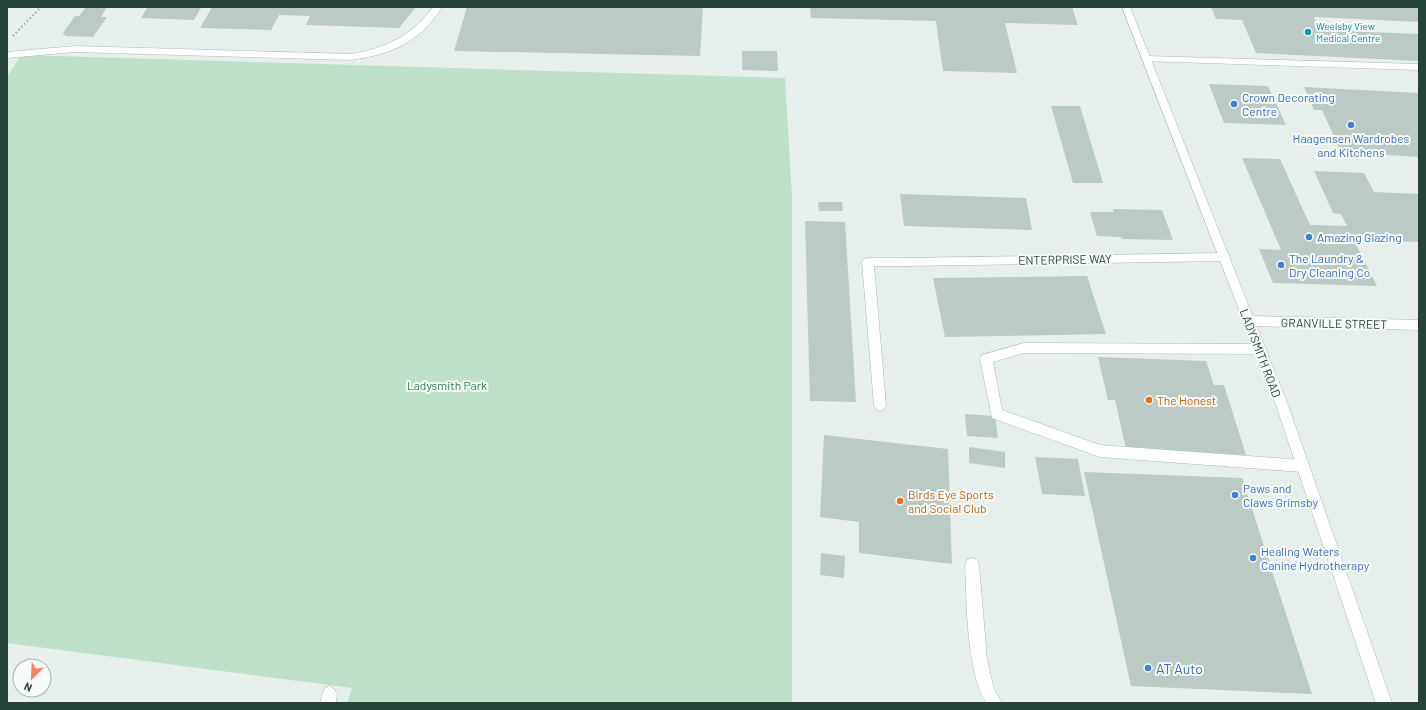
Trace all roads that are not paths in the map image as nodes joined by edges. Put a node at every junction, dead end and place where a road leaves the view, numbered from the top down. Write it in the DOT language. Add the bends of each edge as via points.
graph roads {
  1 [pos="438,7"];
  2 [pos="1126,7"];
  3 [pos="7,55"];
  4 [pos="1146,59"];
  5 [pos="1419,67"];
  6 [pos="1224,257"];
  7 [pos="1250,321"];
  8 [pos="1419,325"];
  9 [pos="1260,349"];
  10 [pos="880,405"];
  11 [pos="1302,466"];
  12 [pos="972,565"];
  13 [pos="994,703"];
  14 [pos="1384,703"];
  1 -- 3 [label="street" via="424,25 393,48 375,54 351,57 75,49"];
  2 -- 4 [label="street, LADYSMITH ROAD"];
  4 -- 5 [label="street"];
  4 -- 6 [label="street, LADYSMITH ROAD"];
  6 -- 7 [label="street, LADYSMITH ROAD"];
  6 -- 10 [label="street, ENTERPRISE WAY" via="868,262"];
  7 -- 8 [label="street, GRANVILLE STREET"];
  7 -- 9 [label="street, LADYSMITH ROAD"];
  9 -- 11 [label="street, LADYSMITH ROAD"];
  9 -- 11 [label="street" via="1024,348 986,359 996,414 1100,451"];
  11 -- 14 [label="street, LADYSMITH ROAD"];
  12 -- 13 [label="street" via="982,676 988,696"];
}
